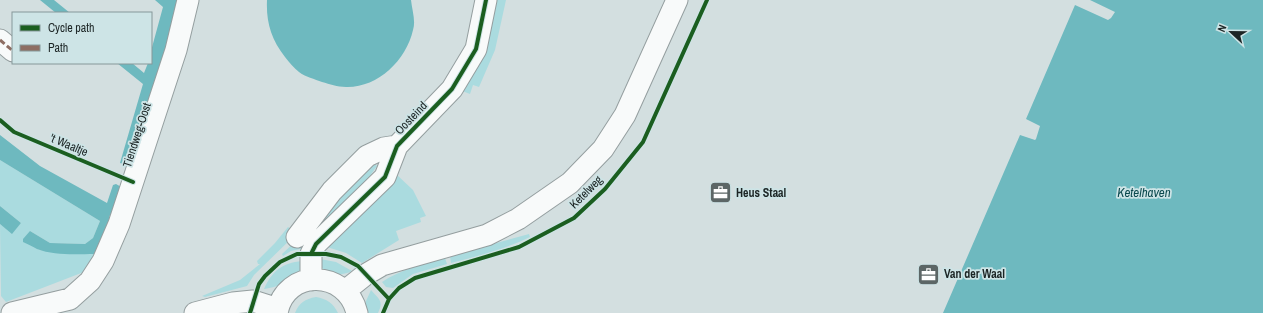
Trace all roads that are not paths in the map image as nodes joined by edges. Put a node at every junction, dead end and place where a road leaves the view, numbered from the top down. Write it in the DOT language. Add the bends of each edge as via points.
graph roads {
  1 [pos="188,0"];
  2 [pos="486,0"];
  3 [pos="676,0"];
  4 [pos="0,40"];
  5 [pos="12,50"];
  6 [pos="397,146"];
  7 [pos="297,237"];
  8 [pos="311,280"];
  9 [pos="345,291"];
  10 [pos="277,311"];
  11 [pos="12,313"];
  12 [pos="195,313"];
  13 [pos="356,313"];
  1 -- 11 [label="street, Tiendweg-Oost" via="176,50 119,224 103,261 90,280 70,300"];
  2 -- 6 [label="street, Oosteind" via="476,49 452,89"];
  3 -- 9 [label="street, Ketelweg" via="625,116 603,149 570,183 518,219 487,235 382,266"];
  4 -- 5 [label="street"];
  6 -- 7 [label="street, Oosteind" via="384,148 367,156 332,191"];
  6 -- 8 [label="street, Oosteind" via="385,177 316,244 312,254"];
  8 -- 9 [label="street" via="330,282"];
  8 -- 10 [label="street" via="290,289"];
  9 -- 13 [label="street"];
  10 -- 12 [label="street" via="253,301 232,303"];
}
